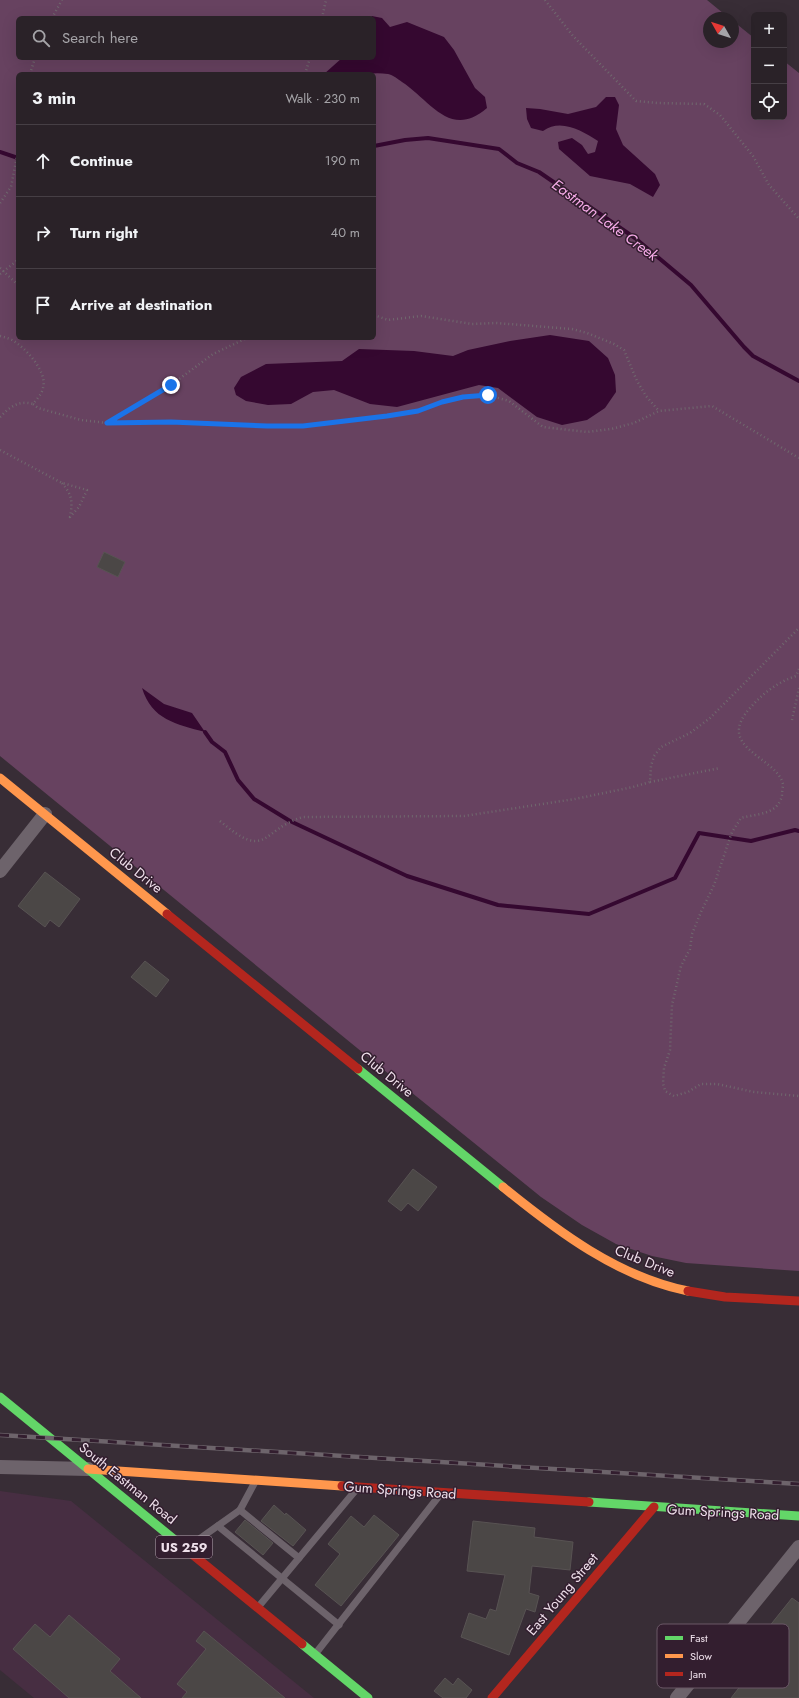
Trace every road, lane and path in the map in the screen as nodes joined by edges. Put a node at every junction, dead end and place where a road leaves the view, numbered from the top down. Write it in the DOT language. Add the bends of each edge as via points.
graph roads {
  1 [pos="62,0"];
  2 [pos="326,0"];
  3 [pos="545,0"];
  4 [pos="53,16"];
  5 [pos="322,16"];
  6 [pos="34,60"];
  7 [pos="309,60"];
  8 [pos="31,72"];
  9 [pos="306,72"];
  10 [pos="16,161"];
  11 [pos="0,203"];
  12 [pos="799,220"];
  13 [pos="16,261"];
  14 [pos="0,268"];
  15 [pos="3,271"];
  16 [pos="0,274"];
  17 [pos="16,283"];
  18 [pos="376,316"];
  19 [pos="0,336"];
  20 [pos="243,340"];
  21 [pos="33,404"];
  22 [pos="659,411"];
  23 [pos="0,417"];
  24 [pos="107,423"];
  25 [pos="0,450"];
  26 [pos="799,458"];
  27 [pos="62,482"];
  28 [pos="799,628"];
  29 [pos="799,669"];
  30 [pos="797,673"];
  31 [pos="799,676"];
  32 [pos="799,688"];
  33 [pos="792,720"];
  34 [pos="720,768"];
  35 [pos="0,778"];
  36 [pos="650,782"];
  37 [pos="45,814"];
  38 [pos="220,821"];
  39 [pos="0,871"];
  40 [pos="799,1096"];
  41 [pos="799,1301"];
  42 [pos="0,1397"];
  43 [pos="0,1467"];
  44 [pos="88,1469"];
  45 [pos="256,1480"];
  46 [pos="357,1488"];
  47 [pos="442,1493"];
  48 [pos="654,1508"];
  49 [pos="240,1510"];
  50 [pos="799,1516"];
  51 [pos="218,1526"];
  52 [pos="799,1547"];
  53 [pos="185,1549"];
  54 [pos="299,1558"];
  55 [pos="283,1578"];
  56 [pos="257,1607"];
  57 [pos="737,1624"];
  58 [pos="339,1625"];
  59 [pos="315,1655"];
  60 [pos="685,1688"];
  61 [pos="368,1698"];
  62 [pos="492,1698"];
  63 [pos="677,1698"];
  1 -- 4 [label="path"];
  2 -- 5 [label="path"];
  3 -- 12 [label="path" via="573,36 636,101 658,104 704,104 720,115 753,156 769,185"];
  6 -- 8 [label="path"];
  7 -- 9 [label="path"];
  10 -- 11 [label="path" via="11,188"];
  13 -- 15 [label="path"];
  14 -- 15 [label="path"];
  15 -- 16 [label="path"];
  15 -- 17 [label="path"];
  18 -- 22 [label="path" via="388,320 421,316 472,324 496,323 572,329 587,333 624,350 637,381"];
  19 -- 21 [label="path" via="13,340 28,352 38,365 44,388"];
  20 -- 24 [label="path" via="213,354 171,385"];
  21 -- 23 [label="path" via="25,402 11,406"];
  21 -- 24 [label="path" via="38,408 81,420"];
  22 -- 24 [label="path" via="634,423 587,432 543,427 509,401 488,395 463,397 418,411 303,426"];
  22 -- 26 [label="path" via="712,406"];
  25 -- 27 [label="path"];
  27 -- 27 [label="path" via="87,490 79,507 70,517 70,493"];
  28 -- 36 [label="path" via="710,718 690,733 661,747 654,756"];
  29 -- 30 [label="path"];
  30 -- 31 [label="path"];
  30 -- 40 [label="path" via="796,676 782,681 759,697 744,714 739,728 741,741 777,774 783,785 782,799 774,809 741,818 732,832 714,885 692,934 690,949 681,966 672,1004 670,1050 664,1068 663,1083 665,1091 674,1096 688,1092 701,1084"];
  32 -- 33 [label="path"];
  34 -- 36 [label="path"];
  35 -- 37 [label="street, Club Drive"];
  36 -- 38 [label="path" via="575,799 464,816 303,817 290,821 264,840 255,842 244,838"];
  37 -- 39 [label="street"];
  37 -- 41 [label="street, Club Drive" via="508,1191 590,1252 650,1282 681,1290"];
  42 -- 44 [label="street, South Eastman Road / US 259"];
  43 -- 44 [label="street, Gum Springs Road"];
  44 -- 45 [label="street, Gum Springs Road"];
  44 -- 53 [label="street, South Eastman Road / US 259"];
  45 -- 46 [label="street, Gum Springs Road"];
  45 -- 49 [label="lane"];
  46 -- 47 [label="street, Gum Springs Road"];
  46 -- 54 [label="lane"];
  47 -- 48 [label="street, Gum Springs Road"];
  47 -- 58 [label="lane"];
  48 -- 50 [label="street, Gum Springs Road"];
  48 -- 62 [label="street, East Young Street"];
  49 -- 51 [label="lane"];
  49 -- 54 [label="lane"];
  51 -- 53 [label="lane"];
  51 -- 55 [label="lane"];
  52 -- 57 [label="street"];
  53 -- 56 [label="street, South Eastman Road / US 259"];
  54 -- 55 [label="lane"];
  55 -- 56 [label="lane"];
  55 -- 58 [label="lane"];
  56 -- 59 [label="street, South Eastman Road / US 259"];
  58 -- 59 [label="lane"];
  59 -- 61 [label="street, South Eastman Road / US 259"];
  60 -- 63 [label="street"];
}
